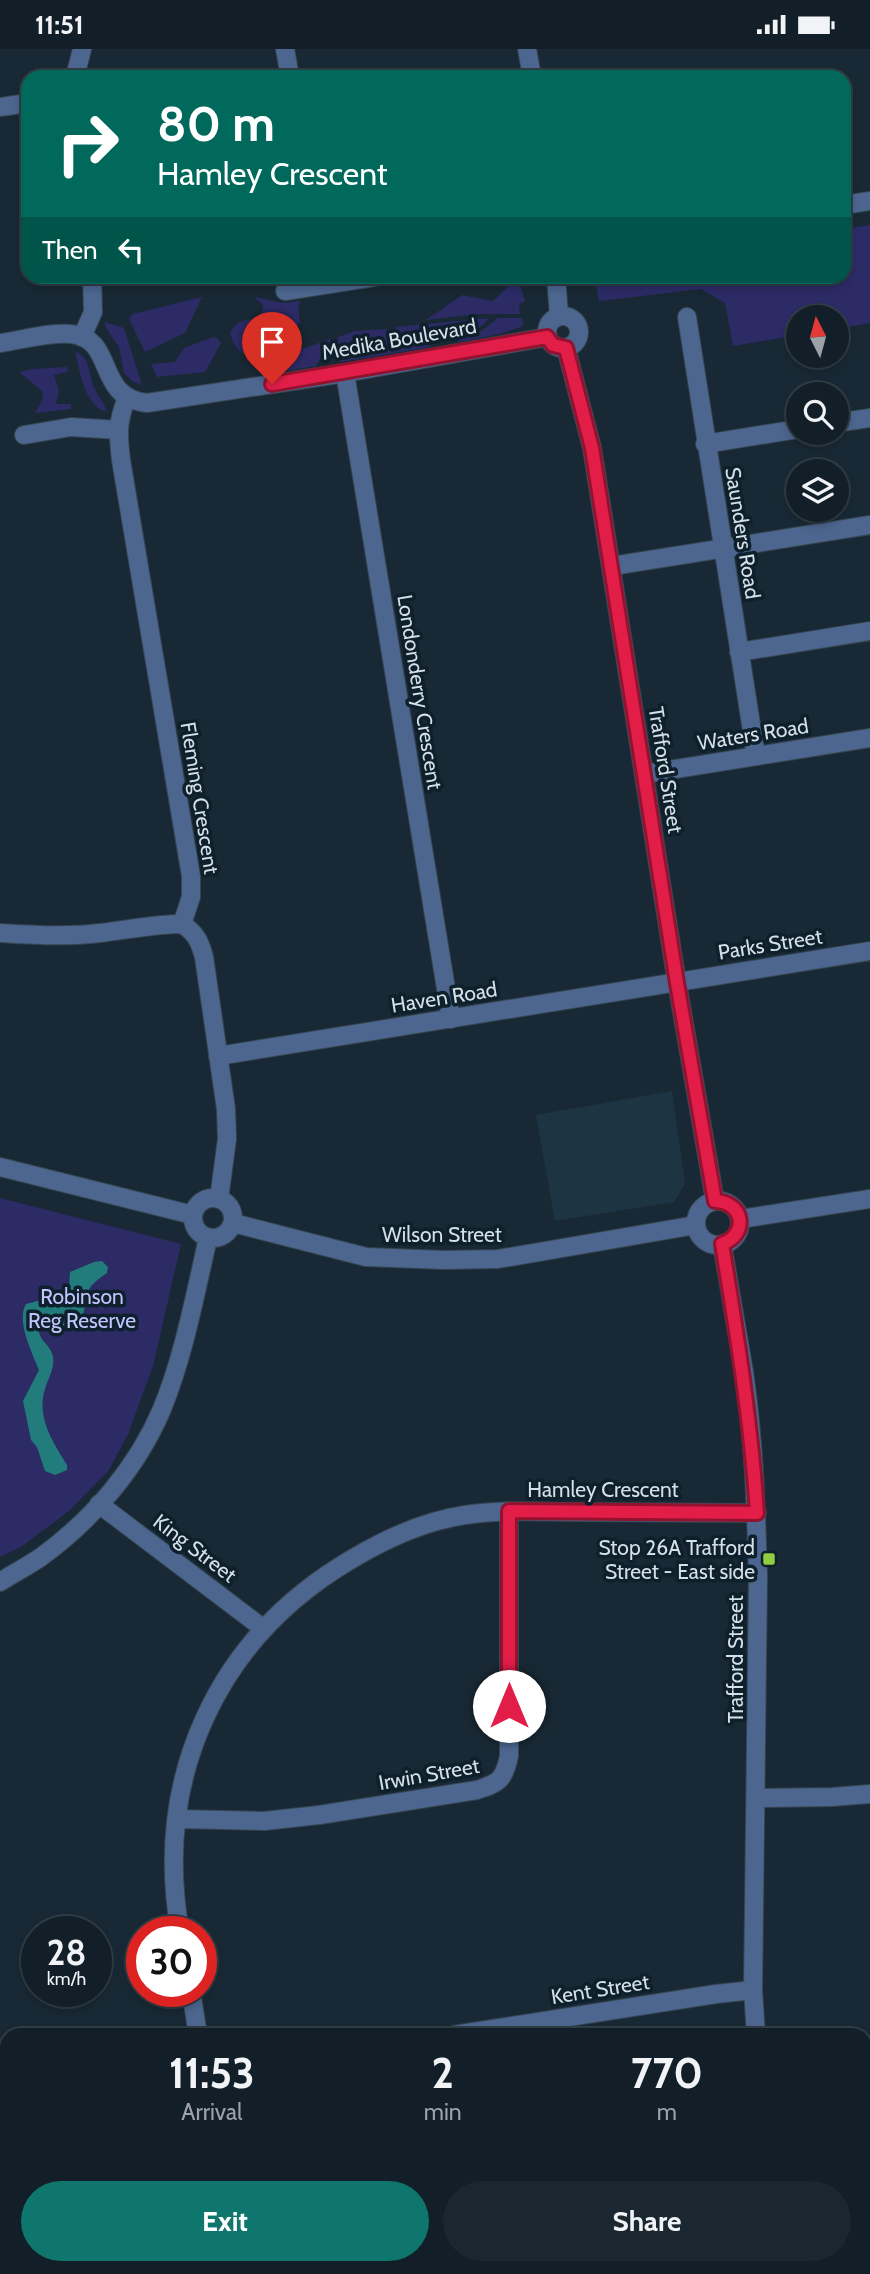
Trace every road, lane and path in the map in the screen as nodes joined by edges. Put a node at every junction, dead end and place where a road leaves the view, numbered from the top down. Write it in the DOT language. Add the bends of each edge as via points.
graph roads {
  1 [pos="82,49"];
  2 [pos="285,49"];
  3 [pos="527,49"];
  4 [pos="77,70"];
  5 [pos="289,70"];
  6 [pos="531,70"];
  7 [pos="21,104"];
  8 [pos="0,107"];
  9 [pos="870,201"];
  10 [pos="851,204"];
  11 [pos="92,284"];
  12 [pos="310,284"];
  13 [pos="557,284"];
  14 [pos="285,291"];
  15 [pos="559,316"];
  16 [pos="687,317"];
  17 [pos="82,337"];
  18 [pos="547,337"];
  19 [pos="0,343"];
  20 [pos="566,348"];
  21 [pos="345,373"];
  22 [pos="127,398"];
  23 [pos="870,418"];
  24 [pos="849,421"];
  25 [pos="119,430"];
  26 [pos="786,431"];
  27 [pos="24,435"];
  28 [pos="705,444"];
  29 [pos="870,525"];
  30 [pos="723,549"];
  31 [pos="612,566"];
  32 [pos="870,631"];
  33 [pos="739,652"];
  34 [pos="870,738"];
  35 [pos="756,756"];
  36 [pos="644,774"];
  37 [pos="182,924"];
  38 [pos="0,933"];
  39 [pos="870,951"];
  40 [pos="677,983"];
  41 [pos="450,1019"];
  42 [pos="218,1056"];
  43 [pos="0,1167"];
  44 [pos="219,1199"];
  45 [pos="870,1199"];
  46 [pos="715,1201"];
  47 [pos="193,1215"];
  48 [pos="740,1219"];
  49 [pos="233,1223"];
  50 [pos="696,1225"];
  51 [pos="208,1238"];
  52 [pos="722,1244"];
  53 [pos="99,1504"];
  54 [pos="509,1511"];
  55 [pos="757,1513"];
  56 [pos="0,1582"];
  57 [pos="264,1629"];
  58 [pos="870,1794"];
  59 [pos="756,1798"];
  60 [pos="177,1819"];
  61 [pos="178,1916"];
  62 [pos="753,1990"];
  63 [pos="194,2007"];
  64 [pos="197,2028"];
  65 [pos="499,2028"];
  66 [pos="756,2028"];
  1 -- 4 [label="street"];
  2 -- 5 [label="street"];
  3 -- 6 [label="street"];
  7 -- 8 [label="street"];
  9 -- 10 [label="street"];
  11 -- 17 [label="street" via="93,312"];
  12 -- 14 [label="street"];
  13 -- 15 [label="street"];
  15 -- 18 [label="street" via="550,322"];
  15 -- 20 [label="street" via="570,317 579,329 575,344"];
  16 -- 28 [label="street, Saunders Road"];
  17 -- 19 [label="street" via="57,335"];
  17 -- 22 [label="street" via="98,350 112,383"];
  18 -- 20 [label="street" via="553,345"];
  18 -- 21 [label="street, Medika Boulevard"];
  20 -- 31 [label="street, Trafford Street" via="592,448"];
  21 -- 22 [label="street, Medika Boulevard" via="147,403"];
  21 -- 41 [label="street, Londonderry Crescent"];
  22 -- 25 [label="street, Fleming Crescent"];
  23 -- 24 [label="street"];
  25 -- 27 [label="street" via="71,427"];
  25 -- 37 [label="street, Fleming Crescent" via="191,876 191,897"];
  26 -- 28 [label="street"];
  28 -- 30 [label="street, Saunders Road"];
  29 -- 30 [label="street"];
  30 -- 31 [label="street"];
  30 -- 33 [label="street, Saunders Road"];
  31 -- 36 [label="street, Trafford Street"];
  32 -- 33 [label="street"];
  33 -- 35 [label="street, Saunders Road"];
  34 -- 35 [label="street, Waters Road"];
  35 -- 36 [label="street, Waters Road"];
  36 -- 40 [label="street, Trafford Street"];
  37 -- 38 [label="street" via="59,936"];
  37 -- 42 [label="street" via="199,940 204,957"];
  39 -- 40 [label="street, Parks Street"];
  40 -- 41 [label="street, Haven Road"];
  40 -- 46 [label="street, Trafford Street"];
  41 -- 42 [label="street, Haven Road"];
  42 -- 44 [label="street" via="227,1139"];
  43 -- 47 [label="street"];
  44 -- 47 [label="street" via="199,1203"];
  44 -- 49 [label="street" via="232,1211"];
  45 -- 48 [label="street"];
  46 -- 48 [label="street" via="734,1207"];
  46 -- 50 [label="street" via="703,1207"];
  47 -- 51 [label="street" via="194,1227"];
  48 -- 52 [label="street" via="734,1238"];
  49 -- 50 [label="street, Wilson Street" via="366,1257 444,1260 498,1259"];
  49 -- 51 [label="street" via="221,1237"];
  50 -- 52 [label="street" via="702,1238"];
  51 -- 53 [label="street" via="162,1409 143,1447"];
  52 -- 55 [label="street, Trafford Street" via="744,1373"];
  53 -- 56 [label="street" via="41,1557"];
  53 -- 57 [label="street, King Street"];
  54 -- 55 [label="street, Hamley Crescent"];
  54 -- 57 [label="street, Hamley Crescent" via="420,1526 371,1548 299,1594"];
  54 -- 60 [label="street, Irwin Street" via="506,1774 477,1790 318,1815 264,1821"];
  55 -- 59 [label="street, Trafford Street"];
  57 -- 60 [label="street, Hamley Crescent" via="234,1665 209,1707 189,1754"];
  58 -- 59 [label="street"];
  59 -- 62 [label="street, Trafford Street"];
  60 -- 61 [label="street, Hamley Crescent" via="173,1862"];
  62 -- 65 [label="street, Kent Street"];
  62 -- 66 [label="street, Trafford Street"];
  63 -- 64 [label="street"];
}
